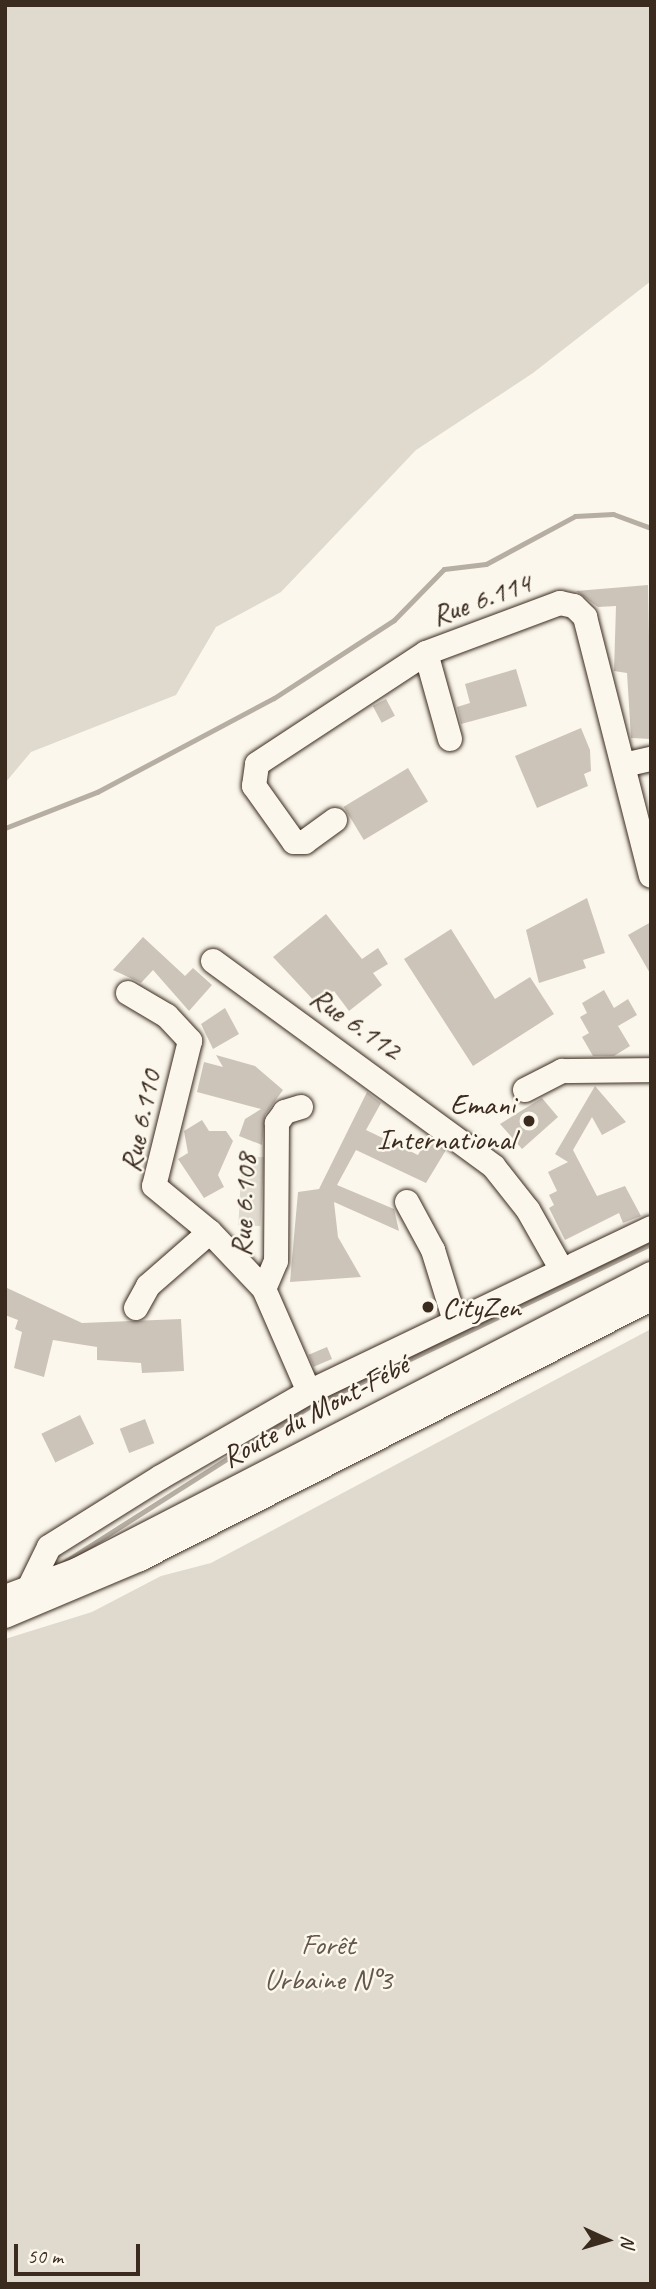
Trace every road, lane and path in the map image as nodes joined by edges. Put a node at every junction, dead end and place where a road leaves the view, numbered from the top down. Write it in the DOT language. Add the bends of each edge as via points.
graph roads {
  1 [pos="426,653"];
  2 [pos="450,738"];
  3 [pos="651,759"];
  4 [pos="624,765"];
  5 [pos="335,820"];
  6 [pos="651,876"];
  7 [pos="213,961"];
  8 [pos="128,992"];
  9 [pos="651,1070"];
  10 [pos="525,1090"];
  11 [pos="301,1107"];
  12 [pos="407,1202"];
  13 [pos="651,1228"];
  14 [pos="210,1232"];
  15 [pos="562,1270"];
  16 [pos="651,1274"];
  17 [pos="264,1289"];
  18 [pos="651,1299"];
  19 [pos="136,1308"];
  20 [pos="455,1321"];
  21 [pos="309,1392"];
  22 [pos="16,1595"];
  23 [pos="5,1616"];
  1 -- 2 [label="street, Rue 6.114"];
  1 -- 4 [label="street, Rue 6.114" via="560,603 573,606 584,617"];
  1 -- 5 [label="street" via="257,764 254,786 294,842 305,842"];
  3 -- 4 [label="street"];
  4 -- 6 [label="street, Rue 6.114"];
  7 -- 15 [label="street, Rue 6.112" via="494,1167"];
  8 -- 14 [label="street, Rue 6.110" via="167,1016 190,1041 154,1186"];
  9 -- 10 [label="street" via="562,1071"];
  11 -- 17 [label="street, Rue 6.108" via="285,1112 277,1124 276,1261"];
  12 -- 20 [label="street" via="433,1250"];
  13 -- 15 [label="street"];
  14 -- 17 [label="street, Rue 6.110"];
  14 -- 19 [label="street" via="148,1286"];
  15 -- 20 [label="street"];
  16 -- 22 [label="street, Route du Mont-Fébé"];
  17 -- 21 [label="street, Rue 6.108"];
  18 -- 23 [label="street, Route du Mont-Fébé" via="140,1559"];
  20 -- 21 [label="street"];
  21 -- 22 [label="street" via="49,1547"];
}
